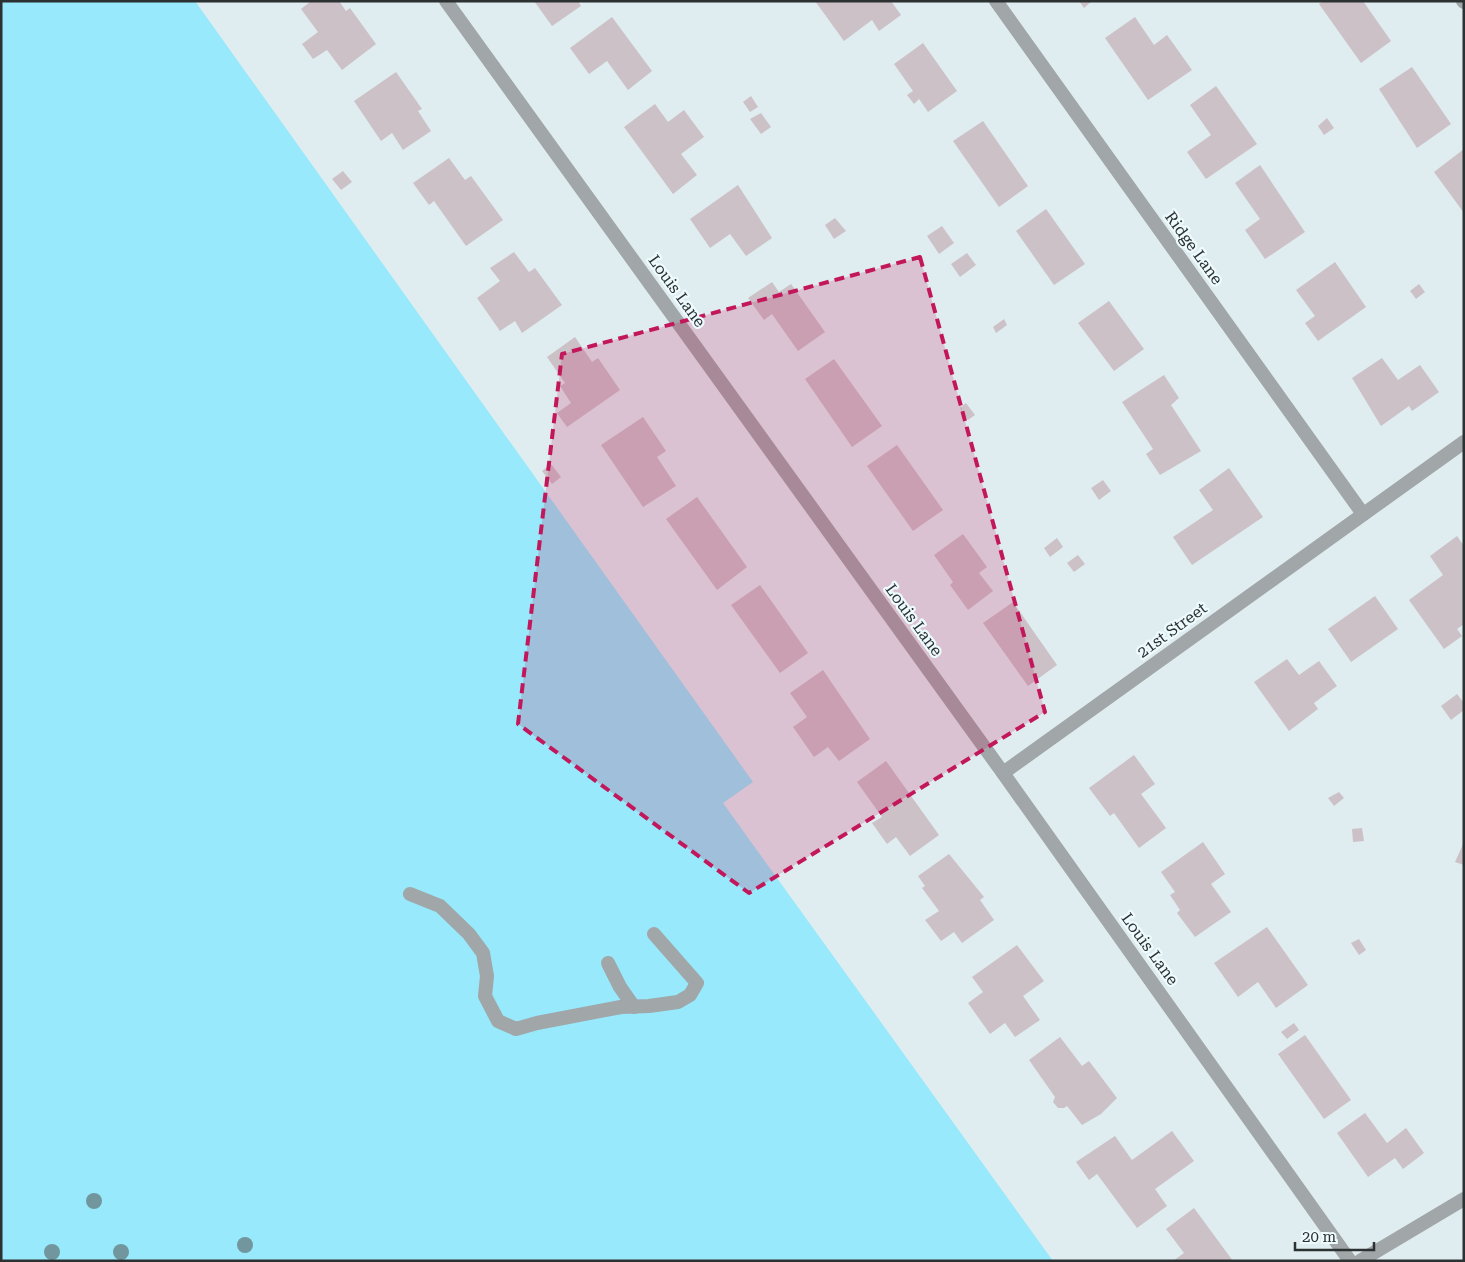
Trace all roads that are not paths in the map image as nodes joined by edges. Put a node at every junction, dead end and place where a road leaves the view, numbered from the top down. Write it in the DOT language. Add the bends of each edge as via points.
graph roads {
  1 [pos="446,1"];
  2 [pos="996,1"];
  3 [pos="1464,442"];
  4 [pos="1363,514"];
  5 [pos="1002,773"];
  6 [pos="410,894"];
  7 [pos="654,934"];
  8 [pos="608,963"];
  9 [pos="634,1007"];
  10 [pos="1464,1199"];
  11 [pos="1350,1261"];
  12 [pos="1360,1261"];
  1 -- 5 [label="street, Louis Lane"];
  2 -- 4 [label="street, Ridge Lane"];
  3 -- 4 [label="street, 21st Street"];
  4 -- 5 [label="street, 21st Street"];
  5 -- 11 [label="street, Louis Lane"];
  6 -- 9 [label="street" via="440,906 483,953 487,976 485,996 498,1021 516,1029"];
  7 -- 9 [label="street" via="697,983 690,995 678,1002"];
  8 -- 9 [label="street"];
  10 -- 12 [label="street"];
}
